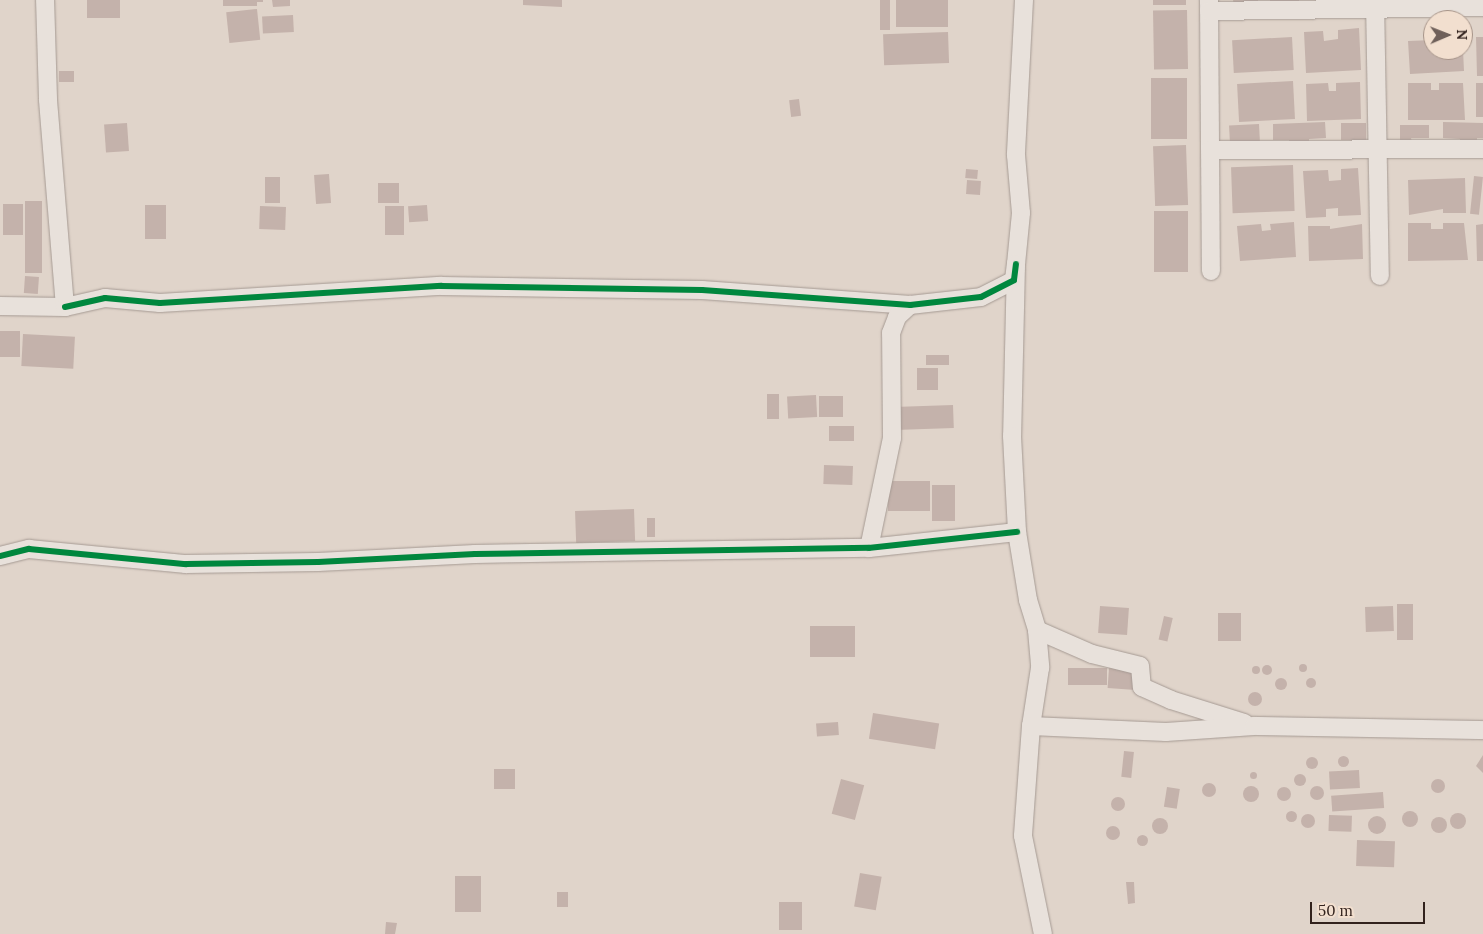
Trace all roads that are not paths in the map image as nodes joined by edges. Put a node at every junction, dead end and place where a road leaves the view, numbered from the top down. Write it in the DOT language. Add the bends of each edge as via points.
graph roads {
  1 [pos="44,0"];
  2 [pos="1024,0"];
  3 [pos="1378,2"];
  4 [pos="1209,5"];
  5 [pos="1483,7"];
  6 [pos="1483,149"];
  7 [pos="1210,150"];
  8 [pos="1378,150"];
  9 [pos="1016,264"];
  10 [pos="1211,270"];
  11 [pos="1380,276"];
  12 [pos="910,305"];
  13 [pos="0,306"];
  14 [pos="65,307"];
  15 [pos="1017,532"];
  16 [pos="869,548"];
  17 [pos="0,556"];
  18 [pos="1038,630"];
  19 [pos="1031,726"];
  20 [pos="1254,726"];
  21 [pos="1483,730"];
  22 [pos="1043,934"];
  1 -- 14 [label="street" via="48,99"];
  2 -- 9 [label="street" via="1016,155 1021,213"];
  3 -- 4 [label="street"];
  3 -- 5 [label="street"];
  3 -- 8 [label="street"];
  4 -- 7 [label="street"];
  6 -- 8 [label="street"];
  7 -- 8 [label="street"];
  7 -- 10 [label="street"];
  8 -- 11 [label="street"];
  9 -- 12 [label="street" via="1014,280 980,297"];
  9 -- 15 [label="street" via="1012,436"];
  12 -- 14 [label="street" via="702,290 442,286 160,303 104,298"];
  12 -- 16 [label="street" via="896,317 891,333 892,438"];
  13 -- 14 [label="street"];
  15 -- 16 [label="street"];
  15 -- 18 [label="street" via="1028,600"];
  16 -- 17 [label="street" via="475,554 186,564 29,549"];
  18 -- 19 [label="street" via="1040,668"];
  18 -- 20 [label="street" via="1092,654 1140,666 1142,687 1171,700"];
  19 -- 20 [label="street" via="1166,732"];
  19 -- 22 [label="street" via="1023,836"];
  20 -- 21 [label="street"];
}
